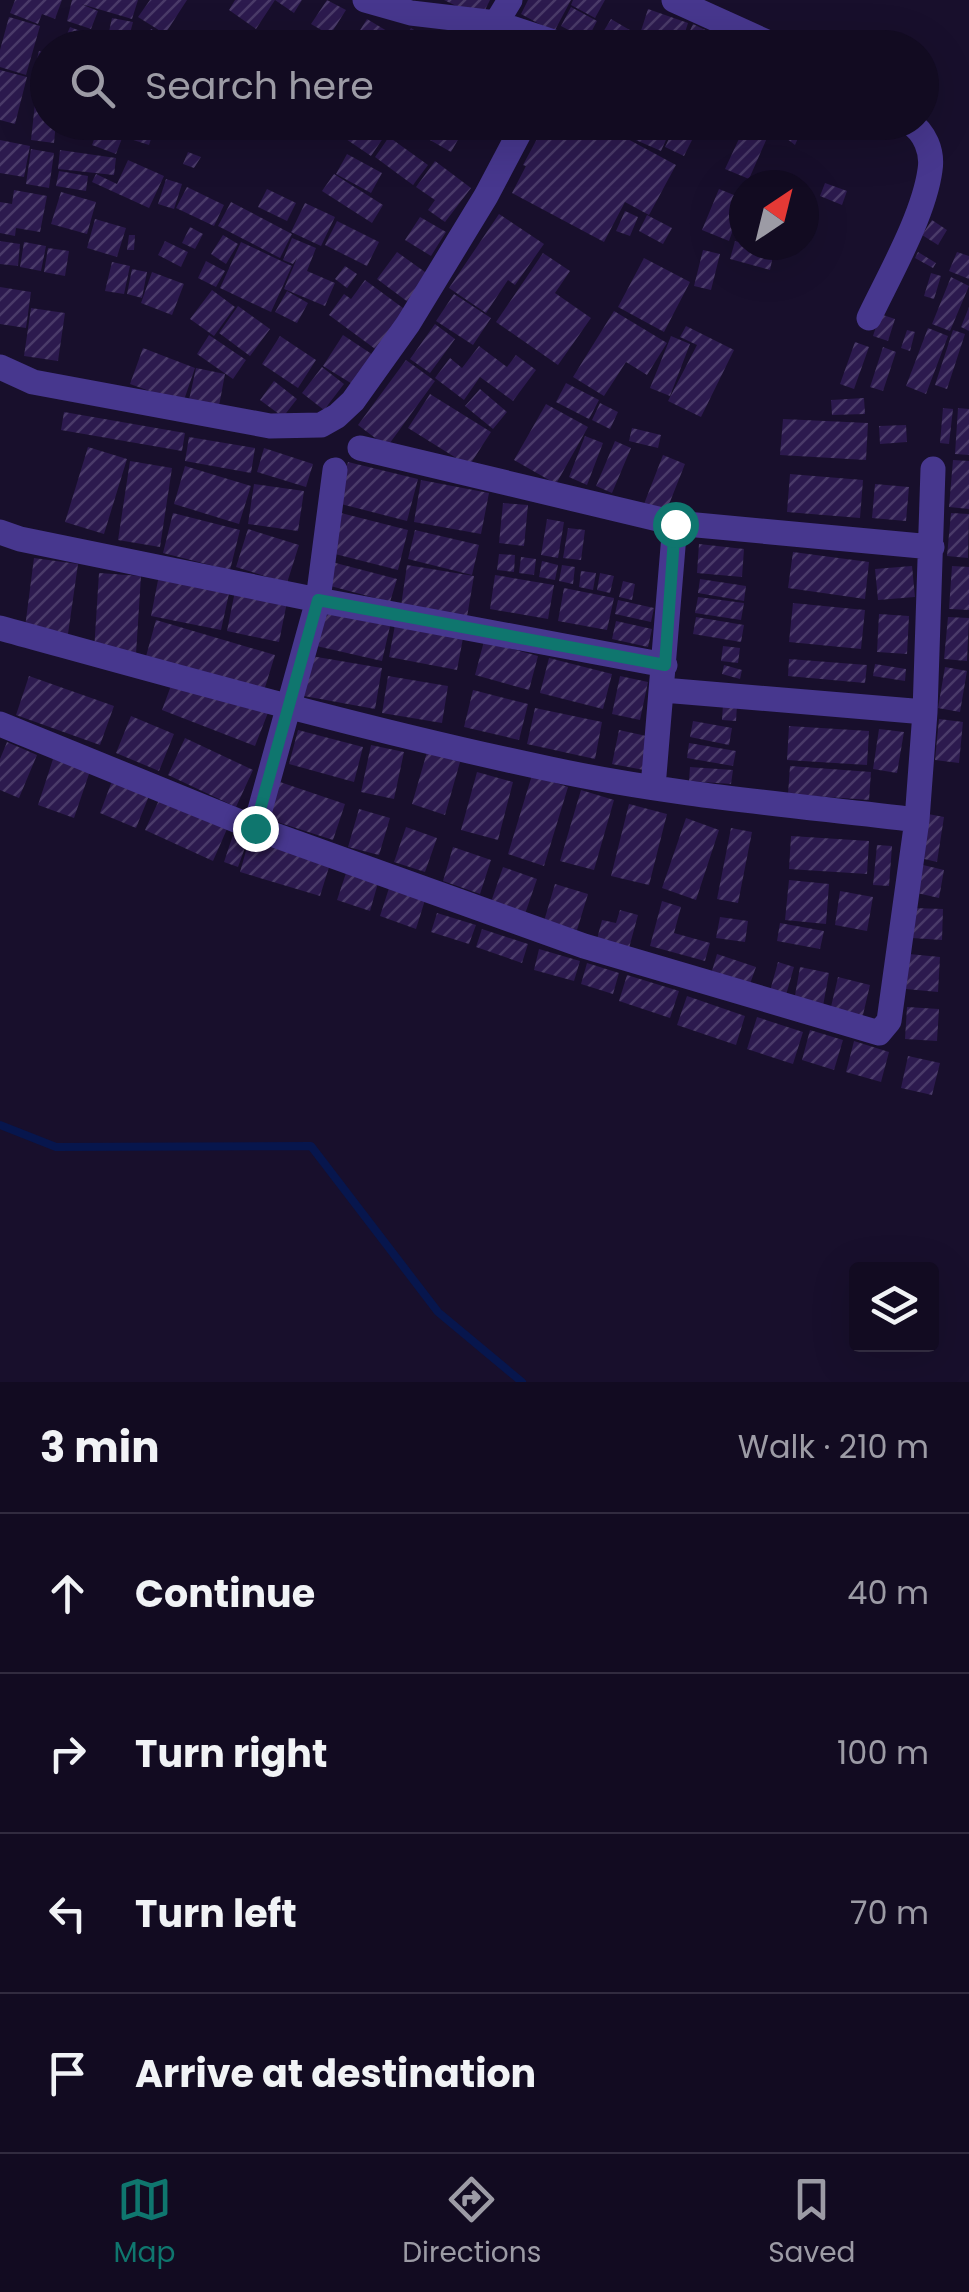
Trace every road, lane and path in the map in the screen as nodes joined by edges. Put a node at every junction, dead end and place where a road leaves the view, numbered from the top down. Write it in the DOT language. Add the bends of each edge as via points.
graph roads {
  1 [pos="365,0"];
  2 [pos="510,0"];
  3 [pos="674,0"];
  4 [pos="496,23"];
  5 [pos="516,30"];
  6 [pos="740,30"];
  7 [pos="516,140"];
  8 [pos="926,140"];
  9 [pos="869,318"];
  10 [pos="0,367"];
  11 [pos="360,448"];
  12 [pos="933,469"];
  13 [pos="334,470"];
  14 [pos="675,524"];
  15 [pos="0,532"];
  16 [pos="932,546"];
  17 [pos="318,600"];
  18 [pos="0,628"];
  19 [pos="664,677"];
  20 [pos="288,706"];
  21 [pos="925,712"];
  22 [pos="0,724"];
  23 [pos="653,787"];
  24 [pos="917,820"];
  25 [pos="255,828"];
  1 -- 4 [label="street"];
  2 -- 4 [label="street"];
  3 -- 6 [label="street"];
  4 -- 5 [label="street"];
  7 -- 10 [label="street" via="408,324 353,401 321,425 252,423 34,382"];
  8 -- 9 [label="street" via="931,167 920,207"];
  11 -- 14 [label="street"];
  12 -- 16 [label="street"];
  13 -- 17 [label="street"];
  14 -- 16 [label="street"];
  14 -- 19 [label="street"];
  15 -- 17 [label="street"];
  16 -- 21 [label="street"];
  17 -- 19 [label="street"];
  17 -- 20 [label="street"];
  18 -- 20 [label="street"];
  19 -- 21 [label="street"];
  19 -- 23 [label="street"];
  20 -- 23 [label="street" via="551,770"];
  20 -- 25 [label="street"];
  21 -- 24 [label="street"];
  22 -- 25 [label="street"];
  23 -- 24 [label="street"];
  24 -- 25 [label="street" via="889,1021 879,1034 584,946"];
}
